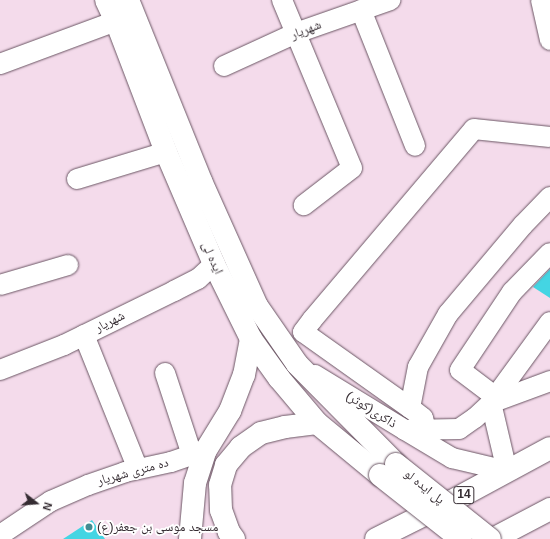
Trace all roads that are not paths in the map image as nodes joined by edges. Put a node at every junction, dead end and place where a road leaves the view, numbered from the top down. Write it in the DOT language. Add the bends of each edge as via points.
graph roads {
  1 [pos="106,0"];
  2 [pos="128,0"];
  3 [pos="282,0"];
  4 [pos="390,0"];
  5 [pos="541,0"];
  6 [pos="361,10"];
  7 [pos="116,21"];
  8 [pos="296,33"];
  9 [pos="550,40"];
  10 [pos="0,64"];
  11 [pos="224,66"];
  12 [pos="550,137"];
  13 [pos="415,146"];
  14 [pos="166,152"];
  15 [pos="77,178"];
  16 [pos="550,197"];
  17 [pos="304,205"];
  18 [pos="550,253"];
  19 [pos="214,264"];
  20 [pos="68,265"];
  21 [pos="0,285"];
  22 [pos="550,322"];
  23 [pos="84,335"];
  24 [pos="251,339"];
  25 [pos="297,364"];
  26 [pos="0,370"];
  27 [pos="165,373"];
  28 [pos="550,381"];
  29 [pos="494,400"];
  30 [pos="410,408"];
  31 [pos="317,424"];
  32 [pos="405,430"];
  33 [pos="426,430"];
  34 [pos="550,448"];
  35 [pos="199,452"];
  36 [pos="138,469"];
  37 [pos="388,470"];
  38 [pos="507,471"];
  39 [pos="550,509"];
  40 [pos="0,535"];
  41 [pos="190,539"];
  42 [pos="234,539"];
  43 [pos="376,539"];
  44 [pos="461,539"];
  45 [pos="492,539"];
  1 -- 7 [label="main road, ایده لی"];
  2 -- 25 [label="main road, ایده لی" via="237,264 257,306"];
  3 -- 8 [label="street"];
  4 -- 6 [label="street, شهریار"];
  5 -- 9 [label="street"];
  6 -- 8 [label="street, شهریار"];
  6 -- 13 [label="street"];
  7 -- 10 [label="street"];
  7 -- 14 [label="main road, ایده لی"];
  8 -- 11 [label="street, شهریار"];
  8 -- 17 [label="street" via="352,168"];
  12 -- 30 [label="street" via="474,129 303,332"];
  14 -- 15 [label="street"];
  14 -- 19 [label="main road, ایده لی"];
  16 -- 30 [label="street" via="448,314 418,367"];
  18 -- 29 [label="street" via="512,292 460,370"];
  19 -- 23 [label="street, شهریار" via="198,279"];
  19 -- 24 [label="main road, ایده لی"];
  20 -- 21 [label="street"];
  22 -- 29 [label="street, ذاکری(کوثر)"];
  23 -- 26 [label="street, شهریار"];
  23 -- 36 [label="street"];
  24 -- 31 [label="main road, ایده لی"];
  24 -- 35 [label="main road" via="244,375 230,411"];
  25 -- 32 [label="street, ذاکری(کوثر)"];
  25 -- 37 [label="main road, ایده لی"];
  27 -- 35 [label="street"];
  28 -- 29 [label="street"];
  29 -- 33 [label="street, ذاکری(کوثر)" via="459,429"];
  29 -- 38 [label="street"];
  30 -- 33 [label="street" via="423,418"];
  31 -- 37 [label="main road, ایده لی"];
  31 -- 42 [label="main road" via="285,427 261,433 241,447 226,465 220,486 221,510"];
  32 -- 33 [label="street, ذاکری(کوثر)"];
  32 -- 38 [label="street" via="452,458"];
  34 -- 38 [label="main road, 14"];
  35 -- 36 [label="street, ده متری شهریار" via="171,462"];
  35 -- 41 [label="main road"];
  36 -- 40 [label="street, ده متری شهریار" via="88,485 51,501"];
  37 -- 44 [label="main road, پل ایده لو, bridge"];
  37 -- 45 [label="main road, پل ایده لو, bridge"];
  38 -- 43 [label="main road, 14"];
  39 -- 45 [label="main road"];
}
